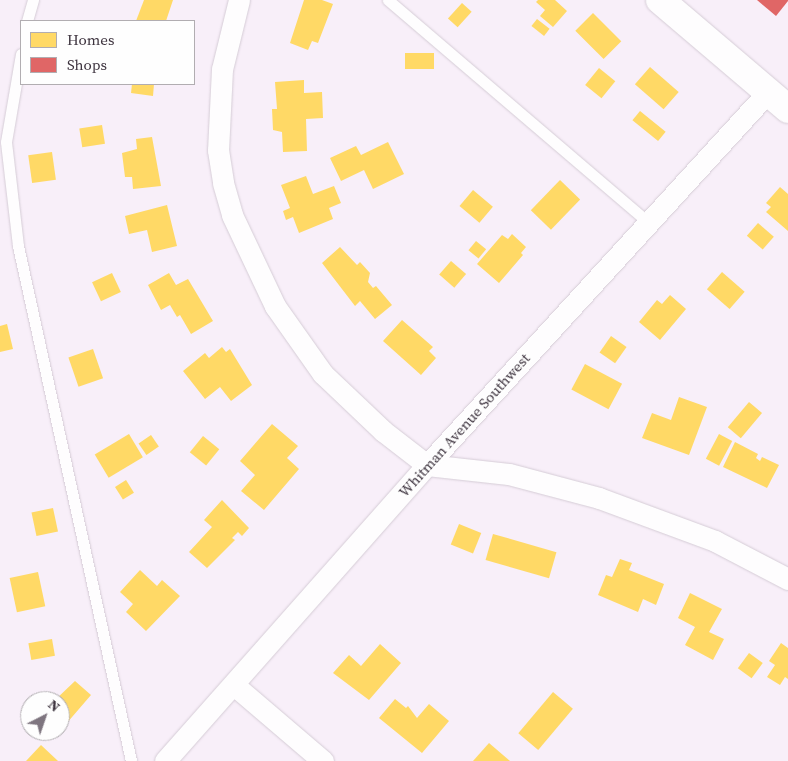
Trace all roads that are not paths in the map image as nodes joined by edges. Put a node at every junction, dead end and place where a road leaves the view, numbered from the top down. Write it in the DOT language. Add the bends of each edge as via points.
graph roads {
  1 [pos="33,0"];
  2 [pos="239,0"];
  3 [pos="388,0"];
  4 [pos="660,0"];
  5 [pos="27,20"];
  6 [pos="20,60"];
  7 [pos="778,101"];
  8 [pos="649,223"];
  9 [pos="428,465"];
  10 [pos="788,579"];
  11 [pos="234,685"];
  12 [pos="131,761"];
  13 [pos="165,761"];
  14 [pos="323,761"];
  1 -- 5 [label="lane"];
  2 -- 9 [label="street" via="222,69 218,112 218,150 232,215 275,306 324,374 383,431"];
  3 -- 8 [label="lane"];
  4 -- 7 [label="main road"];
  6 -- 12 [label="lane" via="6,142 18,246"];
  7 -- 8 [label="street, Whitman Avenue Southwest"];
  8 -- 9 [label="street, Whitman Avenue Southwest"];
  9 -- 10 [label="street" via="509,474 599,498 716,541"];
  9 -- 11 [label="street, Whitman Avenue Southwest"];
  11 -- 13 [label="street, Whitman Avenue Southwest"];
  11 -- 14 [label="street"];
}
